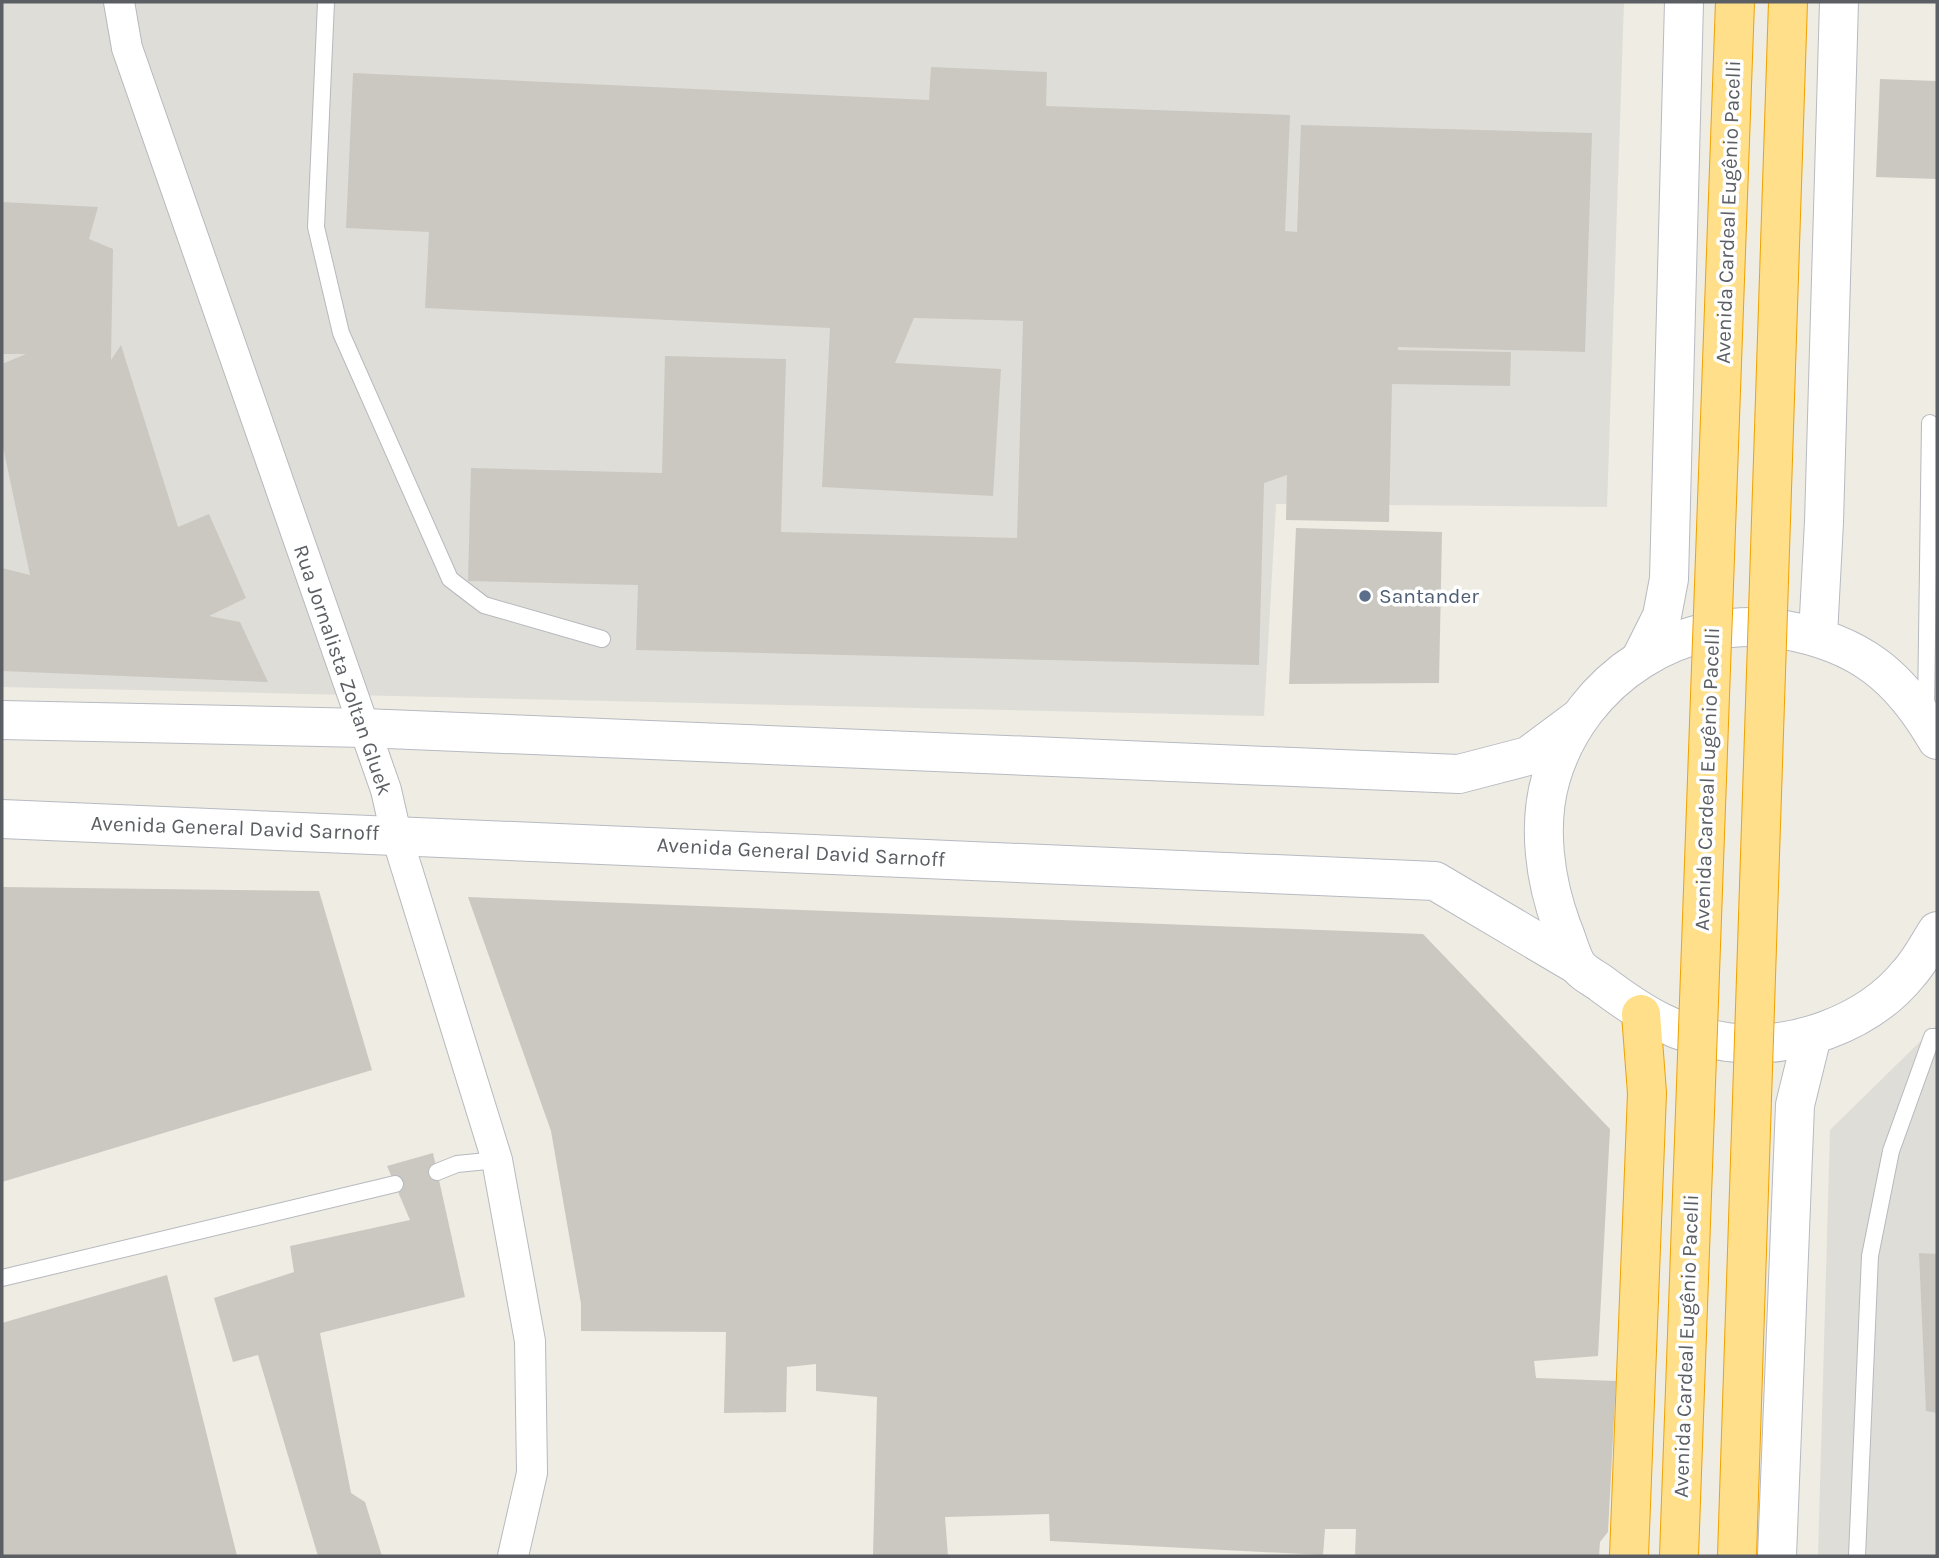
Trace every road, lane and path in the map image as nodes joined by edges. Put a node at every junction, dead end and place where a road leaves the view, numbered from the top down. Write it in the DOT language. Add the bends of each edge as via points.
graph roads {
  1 [pos="119,2"];
  2 [pos="326,2"];
  3 [pos="1684,2"];
  4 [pos="1735,2"];
  5 [pos="1788,2"];
  6 [pos="1839,2"];
  7 [pos="1930,423"];
  8 [pos="1818,635"];
  9 [pos="602,639"];
  10 [pos="1641,658"];
  11 [pos="1579,718"];
  12 [pos="2,720"];
  13 [pos="364,728"];
  14 [pos="1932,730"];
  15 [pos="2,819"];
  16 [pos="396,834"];
  17 [pos="1937,932"];
  18 [pos="1577,965"];
  19 [pos="1641,1014"];
  20 [pos="1812,1036"];
  21 [pos="1937,1037"];
  22 [pos="497,1160"];
  23 [pos="438,1172"];
  24 [pos="395,1184"];
  25 [pos="2,1278"];
  26 [pos="513,1556"];
  27 [pos="1629,1556"];
  28 [pos="1679,1556"];
  29 [pos="1737,1556"];
  30 [pos="1777,1556"];
  31 [pos="1857,1556"];
  1 -- 13 [label="street, Rua Jornalista Zoltan Gluek" via="127,48"];
  2 -- 9 [label="lane" via="316,227 341,333 450,579 484,605"];
  3 -- 10 [label="main road" via="1669,579 1662,616"];
  4 -- 28 [label="highway, Avenida Cardeal Eugênio Pacelli, bridge"];
  5 -- 29 [label="highway, bridge"];
  6 -- 8 [label="main road"];
  7 -- 14 [label="lane"];
  8 -- 10 [label="main road" via="1758,625 1697,633"];
  8 -- 14 [label="main road" via="1873,662 1916,704"];
  10 -- 11 [label="main road" via="1607,685"];
  11 -- 13 [label="main road" via="1528,756 1459,774"];
  11 -- 18 [label="main road" via="1551,778 1543,844 1555,909"];
  12 -- 13 [label="main road"];
  13 -- 16 [label="street, Rua Jornalista Zoltan Gluek"];
  15 -- 16 [label="main road, Avenida General David Sarnoff"];
  16 -- 18 [label="main road, Avenida General David Sarnoff" via="1435,881"];
  16 -- 22 [label="street, Rua Jornalista Zoltan Gluek"];
  17 -- 20 [label="main road, Avenida General David Sarnoff" via="1908,975 1873,1004"];
  18 -- 19 [label="main road, Avenida General David Sarnoff"];
  19 -- 20 [label="main road, Avenida General David Sarnoff" via="1695,1038 1753,1046"];
  19 -- 27 [label="highway" via="1647,1093"];
  20 -- 30 [label="main road" via="1795,1105"];
  21 -- 31 [label="lane" via="1932,1037 1891,1151 1870,1256"];
  22 -- 23 [label="lane" via="457,1164"];
  22 -- 26 [label="street, Rua Jornalista Zoltan Gluek" via="530,1341 532,1473"];
  24 -- 25 [label="lane"];
}
